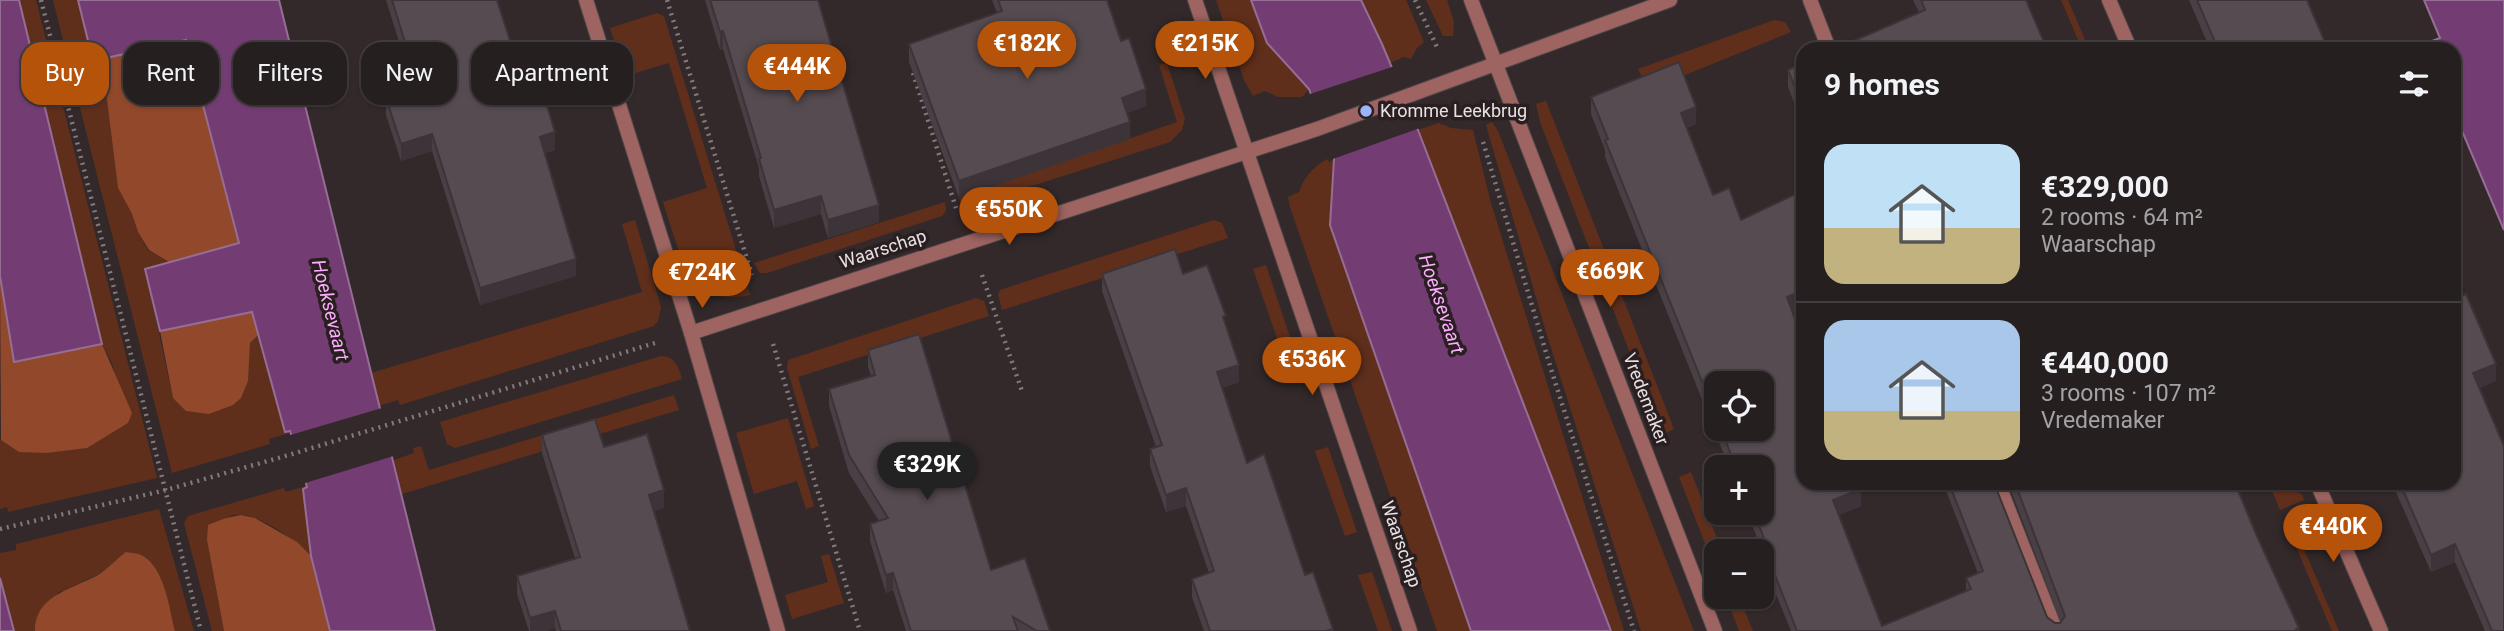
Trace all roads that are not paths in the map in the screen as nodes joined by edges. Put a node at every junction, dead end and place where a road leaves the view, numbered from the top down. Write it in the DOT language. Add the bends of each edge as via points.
graph roads {
  1 [pos="586,0"];
  2 [pos="1195,0"];
  3 [pos="1471,0"];
  4 [pos="1670,0"];
  5 [pos="1810,0"];
  6 [pos="2109,0"];
  7 [pos="1826,42"];
  8 [pos="2127,42"];
  9 [pos="1496,63"];
  10 [pos="1248,151"];
  11 [pos="691,332"];
  12 [pos="2001,490"];
  13 [pos="2320,490"];
  14 [pos="778,631"];
  15 [pos="1410,631"];
  16 [pos="1715,631"];
  17 [pos="2056,631"];
  18 [pos="2381,631"];
  1 -- 11 [label="street"];
  2 -- 10 [label="street, Waarschap"];
  3 -- 9 [label="street, Vredemaker"];
  4 -- 9 [label="street"];
  5 -- 7 [label="street"];
  6 -- 8 [label="street"];
  9 -- 10 [label="street, Waarschap"];
  9 -- 16 [label="street, Vredemaker"];
  10 -- 11 [label="street, Waarschap"];
  10 -- 15 [label="street, Waarschap"];
  11 -- 14 [label="street"];
  12 -- 17 [label="street"];
  13 -- 18 [label="street"];
}
